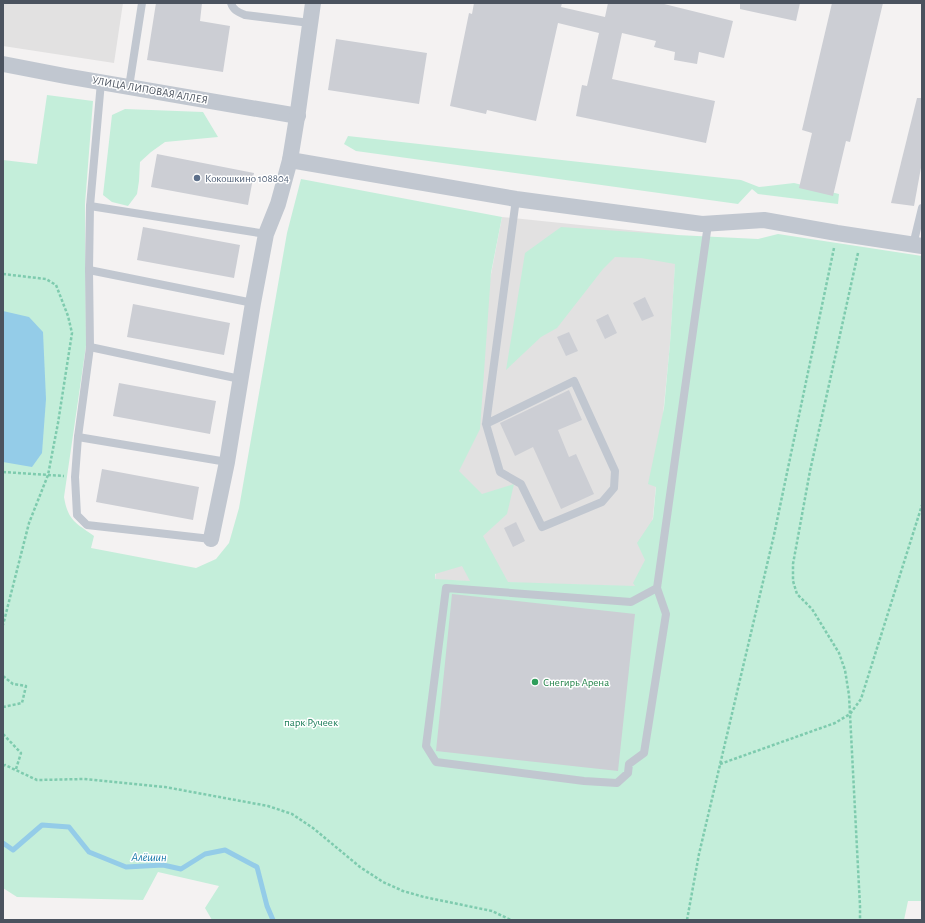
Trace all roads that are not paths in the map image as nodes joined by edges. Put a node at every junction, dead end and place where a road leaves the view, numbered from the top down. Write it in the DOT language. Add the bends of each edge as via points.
graph roads {
  1 [pos="142,3"];
  2 [pos="231,3"];
  3 [pos="313,3"];
  4 [pos="310,23"];
  5 [pos="3,64"];
  6 [pos="101,82"];
  7 [pos="129,87"];
  8 [pos="298,116"];
  9 [pos="290,160"];
  10 [pos="516,199"];
  11 [pos="90,206"];
  12 [pos="922,208"];
  13 [pos="708,224"];
  14 [pos="266,234"];
  15 [pos="917,246"];
  16 [pos="89,270"];
  17 [pos="253,303"];
  18 [pos="90,346"];
  19 [pos="240,379"];
  20 [pos="486,424"];
  21 [pos="78,437"];
  22 [pos="227,462"];
  23 [pos="211,539"];
  24 [pos="657,588"];
  1 -- 7 [label="lane"];
  2 -- 4 [label="lane" via="237,12 244,15"];
  3 -- 4 [label="street"];
  4 -- 8 [label="street"];
  5 -- 6 [label="street, УЛИЦА ЛИПОВАЯ АЛЛЕЯ"];
  6 -- 7 [label="street, УЛИЦА ЛИПОВАЯ АЛЛЕЯ"];
  6 -- 11 [label="lane"];
  7 -- 8 [label="street, УЛИЦА ЛИПОВАЯ АЛЛЕЯ"];
  8 -- 9 [label="street"];
  9 -- 10 [label="street"];
  9 -- 14 [label="street" via="278,204"];
  10 -- 13 [label="street"];
  10 -- 20 [label="lane"];
  11 -- 14 [label="lane"];
  11 -- 16 [label="lane"];
  12 -- 15 [label="lane"];
  13 -- 15 [label="street" via="764,220"];
  13 -- 24 [label="lane"];
  14 -- 17 [label="street"];
  16 -- 17 [label="lane"];
  16 -- 18 [label="lane"];
  17 -- 19 [label="street"];
  18 -- 19 [label="lane"];
  18 -- 21 [label="lane"];
  19 -- 22 [label="street"];
  20 -- 20 [label="lane" via="500,472 521,484 542,527 602,502 614,488 615,471 574,381"];
  21 -- 22 [label="lane"];
  21 -- 23 [label="lane" via="75,477 77,515 87,525"];
  22 -- 23 [label="street"];
  24 -- 24 [label="lane" via="666,614 644,753 629,764 628,773 617,783 436,762 426,746 446,588 631,602"];
}
